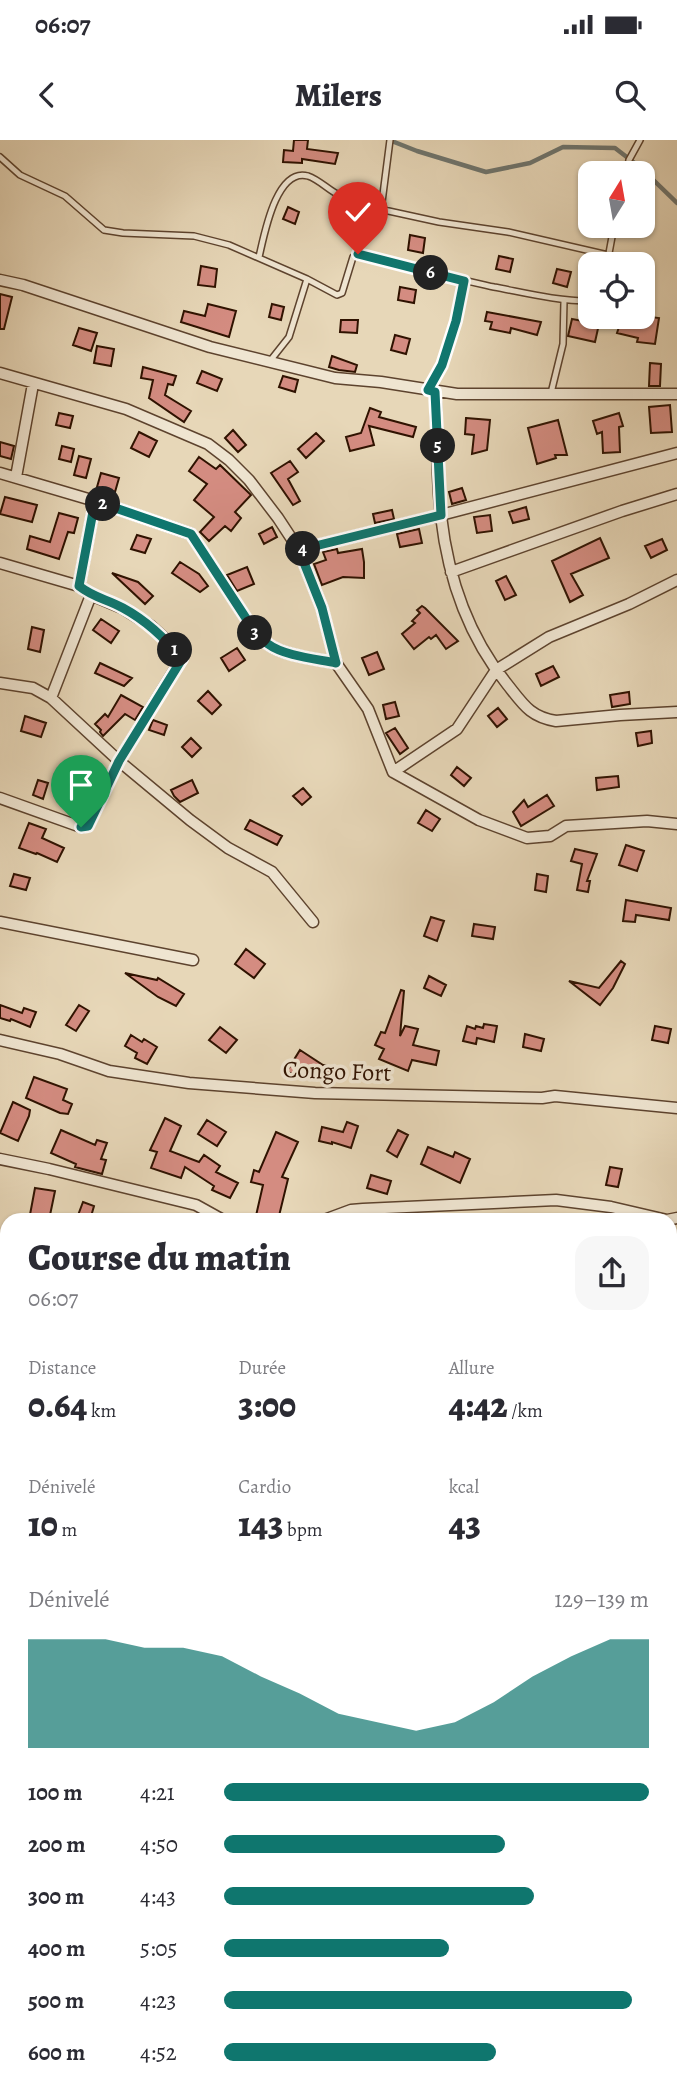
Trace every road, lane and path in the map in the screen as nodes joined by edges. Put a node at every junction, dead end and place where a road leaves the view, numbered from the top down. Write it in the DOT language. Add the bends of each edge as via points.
graph roads {
  1 [pos="390,140"];
  2 [pos="640,140"];
  3 [pos="0,157"];
  4 [pos="629,161"];
  5 [pos="382,202"];
  6 [pos="595,252"];
  7 [pos="259,257"];
  8 [pos="307,279"];
  9 [pos="0,280"];
  10 [pos="464,281"];
  11 [pos="564,301"];
  12 [pos="578,301"];
  13 [pos="270,361"];
  14 [pos="0,373"];
  15 [pos="33,383"];
  16 [pos="431,391"];
  17 [pos="551,393"];
  18 [pos="677,394"];
  19 [pos="677,453"];
  20 [pos="0,473"];
  21 [pos="16,477"];
  22 [pos="677,495"];
  23 [pos="95,501"];
  24 [pos="441,515"];
  25 [pos="299,550"];
  26 [pos="0,563"];
  27 [pos="450,572"];
  28 [pos="677,580"];
  29 [pos="79,586"];
  30 [pos="91,595"];
  31 [pos="336,663"];
  32 [pos="496,670"];
  33 [pos="0,683"];
  34 [pos="51,698"];
  35 [pos="677,712"];
  36 [pos="119,761"];
  37 [pos="393,772"];
  38 [pos="0,798"];
  39 [pos="677,824"];
  40 [pos="0,922"];
  41 [pos="313,922"];
  42 [pos="193,960"];
  43 [pos="0,1041"];
  44 [pos="677,1108"];
  45 [pos="0,1159"];
  46 [pos="210,1213"];
  47 [pos="343,1213"];
  48 [pos="637,1213"];
  1 -- 5 [label="lane"];
  2 -- 4 [label="lane"];
  3 -- 7 [label="lane" via="20,175 65,196 104,230 194,236"];
  5 -- 6 [label="lane" via="386,212"];
  5 -- 7 [label="lane" via="372,195 342,196 306,175 290,178 280,190"];
  7 -- 8 [label="lane"];
  8 -- 10 [label="lane" via="340,295 358,254"];
  8 -- 13 [label="lane" via="289,337"];
  9 -- 13 [label="street" via="210,347"];
  10 -- 11 [label="lane"];
  10 -- 16 [label="lane" via="456,321"];
  11 -- 12 [label="lane"];
  11 -- 17 [label="lane" via="563,344"];
  13 -- 16 [label="street" via="335,377"];
  14 -- 15 [label="street"];
  15 -- 21 [label="street"];
  15 -- 25 [label="street" via="126,409 208,444 248,480"];
  16 -- 17 [label="street"];
  16 -- 24 [label="street"];
  17 -- 18 [label="street"];
  19 -- 24 [label="street"];
  20 -- 21 [label="street"];
  21 -- 23 [label="street"];
  22 -- 27 [label="street"];
  23 -- 29 [label="street"];
  23 -- 31 [label="street" via="191,534 255,632 267,643"];
  24 -- 25 [label="street"];
  24 -- 27 [label="street"];
  25 -- 31 [label="street" via="322,608"];
  26 -- 29 [label="street"];
  27 -- 32 [label="street" via="473,634"];
  28 -- 32 [label="street" via="549,637"];
  29 -- 30 [label="street"];
  30 -- 34 [label="street"];
  30 -- 36 [label="street" via="151,626 182,659"];
  31 -- 37 [label="street" via="368,709"];
  32 -- 35 [label="street" via="535,715 547,720"];
  32 -- 37 [label="street" via="457,729"];
  33 -- 34 [label="street" via="33,688"];
  34 -- 36 [label="street"];
  36 -- 38 [label="street" via="88,826"];
  36 -- 41 [label="street" via="199,827 272,872"];
  37 -- 39 [label="street" via="479,820 527,838 550,836 566,826 647,821"];
  40 -- 42 [label="street"];
  43 -- 44 [label="street, Congo Fort" via="109,1071 189,1083 315,1093 555,1096"];
  45 -- 46 [label="street" via="196,1205"];
  47 -- 48 [label="street" via="556,1200"];
}
